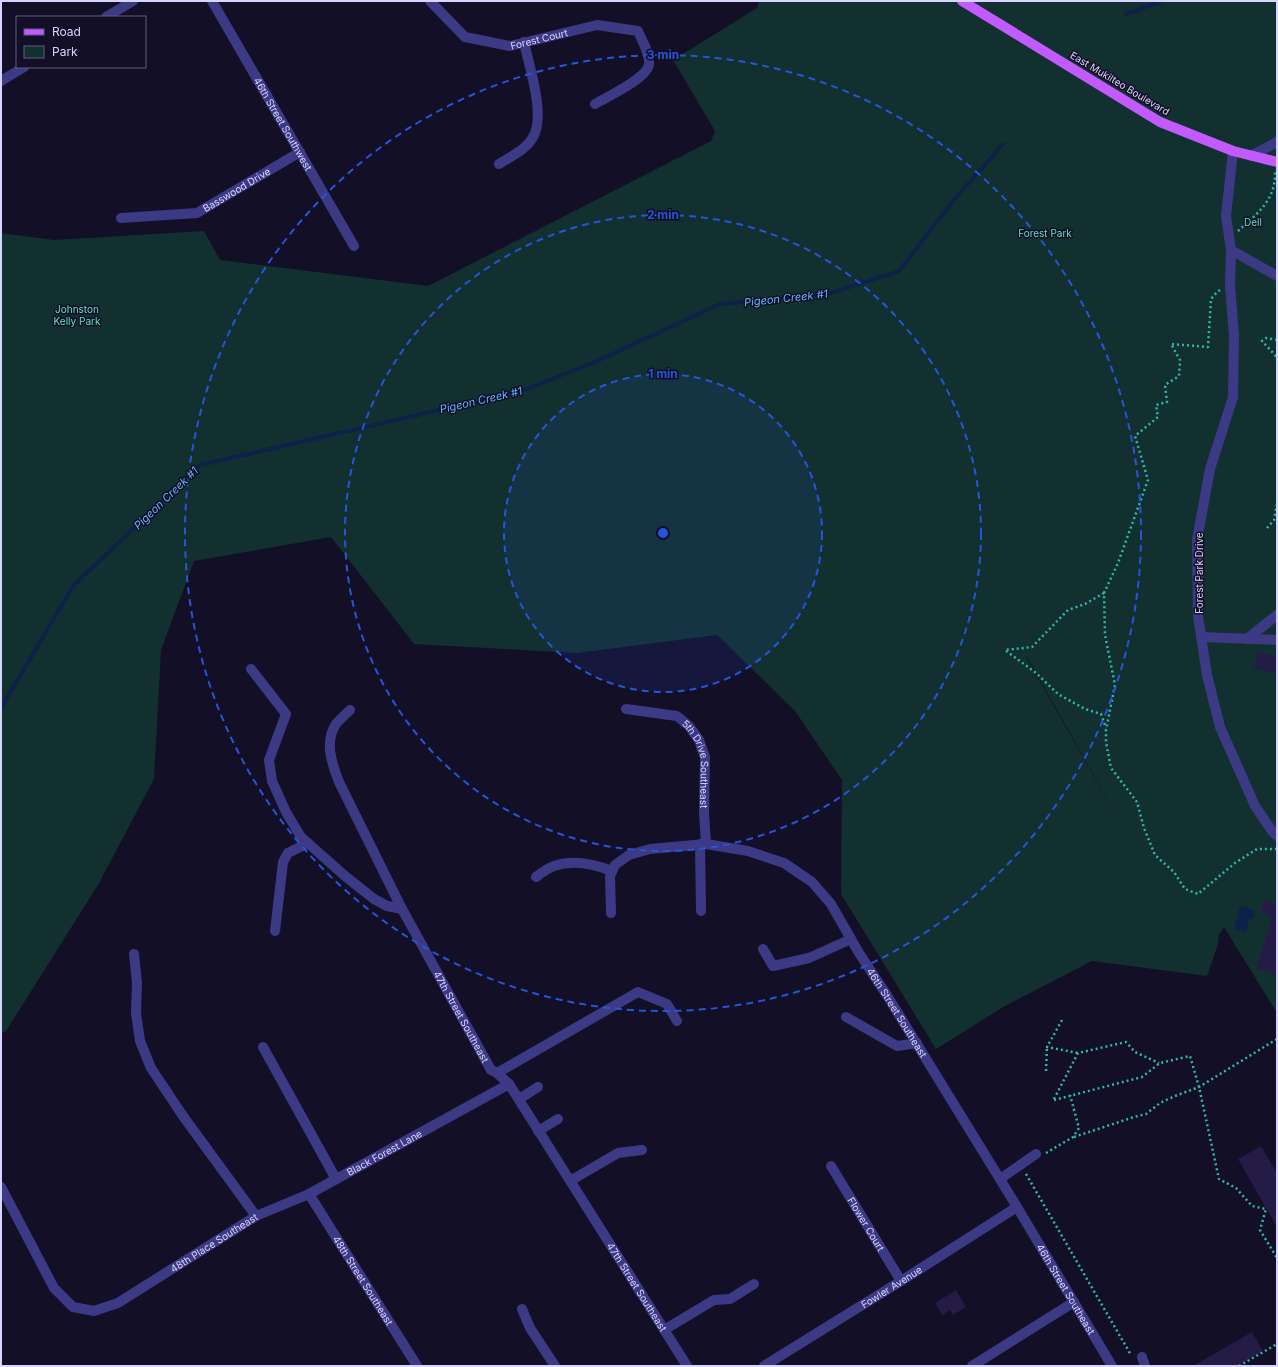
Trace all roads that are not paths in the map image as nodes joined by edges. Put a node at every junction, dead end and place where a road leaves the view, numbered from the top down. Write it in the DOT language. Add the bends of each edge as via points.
graph roads {
  1 [pos="132,1"];
  2 [pos="212,1"];
  3 [pos="430,1"];
  4 [pos="962,1"];
  5 [pos="108,16"];
  6 [pos="524,42"];
  7 [pos="22,68"];
  8 [pos="1,81"];
  9 [pos="595,104"];
  10 [pos="1277,142"];
  11 [pos="1233,151"];
  12 [pos="300,152"];
  13 [pos="1250,156"];
  14 [pos="1275,161"];
  15 [pos="499,164"];
  16 [pos="121,218"];
  17 [pos="354,246"];
  18 [pos="1230,246"];
  19 [pos="1277,276"];
  20 [pos="1277,616"];
  21 [pos="1201,637"];
  22 [pos="1247,639"];
  23 [pos="1277,640"];
  24 [pos="251,669"];
  25 [pos="626,709"];
  26 [pos="350,710"];
  27 [pos="1277,836"];
  28 [pos="308,843"];
  29 [pos="703,844"];
  30 [pos="612,871"];
  31 [pos="536,877"];
  32 [pos="402,909"];
  33 [pos="701,910"];
  34 [pos="611,913"];
  35 [pos="275,931"];
  36 [pos="851,939"];
  37 [pos="763,949"];
  38 [pos="134,954"];
  39 [pos="846,1018"];
  40 [pos="676,1021"];
  41 [pos="917,1043"];
  42 [pos="263,1046"];
  43 [pos="497,1073"];
  44 [pos="509,1084"];
  45 [pos="538,1087"];
  46 [pos="519,1099"];
  47 [pos="558,1119"];
  48 [pos="538,1131"];
  49 [pos="642,1150"];
  50 [pos="1039,1155"];
  51 [pos="832,1166"];
  52 [pos="336,1179"];
  53 [pos="1000,1179"];
  54 [pos="570,1181"];
  55 [pos="1,1187"];
  56 [pos="309,1194"];
  57 [pos="1017,1207"];
  58 [pos="256,1216"];
  59 [pos="901,1281"];
  60 [pos="754,1284"];
  61 [pos="1074,1302"];
  62 [pos="522,1309"];
  63 [pos="664,1330"];
  64 [pos="418,1366"];
  65 [pos="555,1366"];
  66 [pos="687,1366"];
  67 [pos="764,1366"];
  68 [pos="972,1366"];
  69 [pos="1112,1366"];
  1 -- 5 [label="street"];
  2 -- 12 [label="street, 46th Street Southwest"];
  3 -- 6 [label="street, Forest Court" via="465,37 510,46"];
  4 -- 11 [label="main road, East Mukilteo Boulevard" via="1160,122"];
  6 -- 9 [label="street, Forest Court" via="597,25 638,31 648,54 647,71"];
  6 -- 15 [label="street" via="538,113 537,128 533,138 524,147"];
  7 -- 8 [label="street"];
  10 -- 13 [label="street"];
  11 -- 13 [label="main road, East Mukilteo Boulevard"];
  11 -- 18 [label="street, Forest Park Drive" via="1226,216"];
  12 -- 16 [label="street, Basswood Drive" via="197,213"];
  12 -- 17 [label="street, 46th Street Southwest"];
  13 -- 14 [label="main road, East Mukilteo Boulevard"];
  18 -- 19 [label="street"];
  18 -- 21 [label="street, Forest Park Drive" via="1234,335 1233,397 1210,469 1197,540 1198,616"];
  20 -- 22 [label="street"];
  21 -- 22 [label="street"];
  21 -- 27 [label="street, Forest Park Drive" via="1220,727 1255,806"];
  22 -- 23 [label="street"];
  24 -- 28 [label="street" via="286,714 268,760 272,781 286,812 301,837"];
  25 -- 29 [label="street, 5th Drive Southeast" via="677,716 689,726 699,740 705,757"];
  26 -- 32 [label="street, 47th Street Southeast" via="337,723 331,735 332,764"];
  28 -- 32 [label="street" via="374,899 387,906"];
  28 -- 35 [label="street" via="288,853 283,862"];
  29 -- 30 [label="street, 46th Street Southeast" via="650,849 629,855 615,865"];
  29 -- 33 [label="street, 5th Drive Southeast"];
  29 -- 36 [label="street, 46th Street Southeast" via="748,850 784,862 812,882 831,904"];
  30 -- 31 [label="street" via="597,865 573,862 554,866"];
  30 -- 34 [label="street"];
  32 -- 43 [label="street, 47th Street Southeast" via="491,1070"];
  36 -- 37 [label="street" via="809,958 773,966"];
  36 -- 41 [label="street, 46th Street Southeast"];
  38 -- 58 [label="street, 48th Place Southeast" via="137,983 136,1013 140,1041 151,1068"];
  39 -- 41 [label="street" via="897,1046"];
  40 -- 43 [label="street" via="666,1004 638,992"];
  41 -- 53 [label="street, 46th Street Southeast"];
  42 -- 52 [label="street"];
  43 -- 44 [label="street, 47th Street Southeast"];
  44 -- 46 [label="street, 47th Street Southeast"];
  44 -- 52 [label="street, Black Forest Lane"];
  45 -- 46 [label="street"];
  46 -- 48 [label="street, 47th Street Southeast"];
  47 -- 48 [label="street"];
  48 -- 54 [label="street, 47th Street Southeast"];
  49 -- 54 [label="street" via="618,1153"];
  50 -- 53 [label="street"];
  51 -- 59 [label="street, Flower Court"];
  52 -- 56 [label="street, Black Forest Lane"];
  53 -- 57 [label="street, 46th Street Southeast"];
  54 -- 63 [label="street, 47th Street Southeast"];
  55 -- 58 [label="street, 48th Place Southeast" via="54,1288 72,1307 94,1311 118,1303"];
  56 -- 58 [label="street, Black Forest Lane"];
  56 -- 64 [label="street, 48th Street Southeast"];
  57 -- 59 [label="street, Fowler Avenue"];
  57 -- 61 [label="street, 46th Street Southeast"];
  59 -- 67 [label="street, Fowler Avenue"];
  60 -- 63 [label="street" via="730,1299 714,1300"];
  61 -- 68 [label="street"];
  61 -- 69 [label="street, 46th Street Southeast"];
  62 -- 65 [label="street" via="530,1328"];
  63 -- 66 [label="street, 47th Street Southeast"];
}
